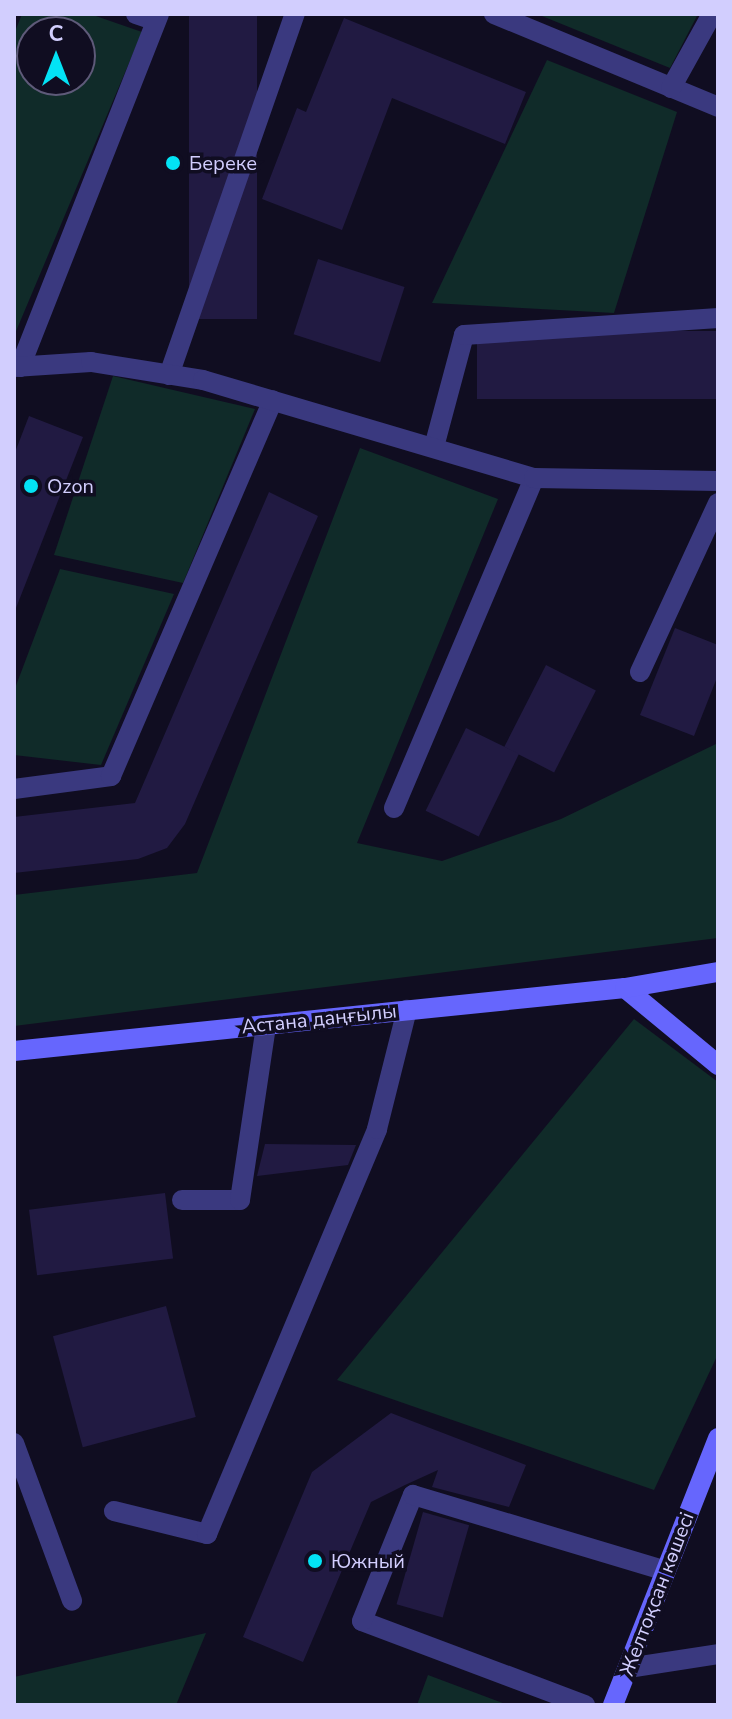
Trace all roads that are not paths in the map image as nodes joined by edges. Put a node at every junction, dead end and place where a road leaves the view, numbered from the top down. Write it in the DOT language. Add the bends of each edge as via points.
graph roads {
  1 [pos="136,14"];
  2 [pos="295,14"];
  3 [pos="494,14"];
  4 [pos="712,14"];
  5 [pos="158,18"];
  6 [pos="671,88"];
  7 [pos="718,107"];
  8 [pos="718,318"];
  9 [pos="17,367"];
  10 [pos="169,375"];
  11 [pos="273,400"];
  12 [pos="434,447"];
  13 [pos="534,478"];
  14 [pos="718,481"];
  15 [pos="718,503"];
  16 [pos="640,672"];
  17 [pos="14,789"];
  18 [pos="394,808"];
  19 [pos="718,972"];
  20 [pos="625,988"];
  21 [pos="407,1010"];
  22 [pos="266,1025"];
  23 [pos="14,1051"];
  24 [pos="718,1065"];
  25 [pos="182,1200"];
  26 [pos="718,1438"];
  27 [pos="14,1443"];
  28 [pos="114,1511"];
  29 [pos="666,1571"];
  30 [pos="72,1601"];
  31 [pos="718,1654"];
  32 [pos="628,1668"];
  33 [pos="585,1705"];
  34 [pos="613,1705"];
  1 -- 5 [label="street"];
  2 -- 10 [label="street"];
  3 -- 6 [label="street"];
  4 -- 6 [label="street"];
  5 -- 9 [label="street"];
  6 -- 7 [label="street"];
  8 -- 12 [label="street" via="464,335"];
  9 -- 10 [label="street" via="91,362"];
  10 -- 11 [label="street"];
  11 -- 12 [label="street"];
  11 -- 17 [label="street" via="111,776"];
  12 -- 13 [label="street"];
  13 -- 14 [label="street"];
  13 -- 18 [label="street"];
  15 -- 16 [label="street"];
  19 -- 20 [label="street, Астана даңғылы"];
  20 -- 21 [label="street, Астана даңғылы"];
  20 -- 24 [label="street"];
  21 -- 22 [label="street, Астана даңғылы"];
  21 -- 28 [label="street" via="377,1129 207,1534"];
  22 -- 23 [label="street, Астана даңғылы"];
  22 -- 25 [label="street" via="240,1200"];
  26 -- 29 [label="street, Желтоқсан көшесі"];
  27 -- 30 [label="street"];
  29 -- 32 [label="street, Желтоқсан көшесі"];
  29 -- 33 [label="street" via="413,1495 362,1621"];
  31 -- 32 [label="street"];
  32 -- 34 [label="street, Желтоқсан көшесі"];
}
